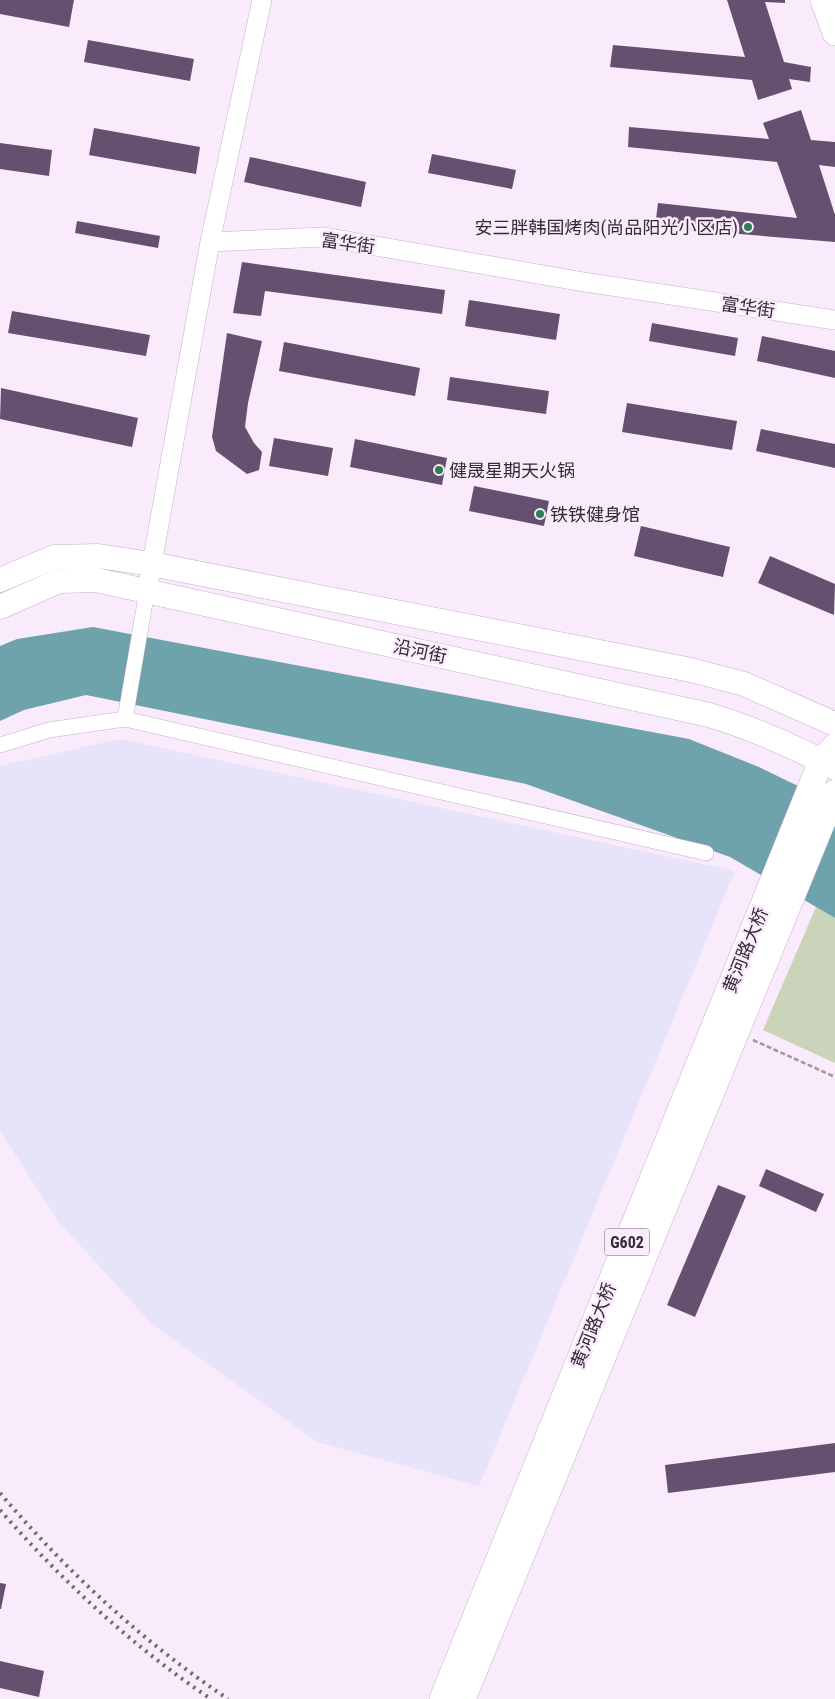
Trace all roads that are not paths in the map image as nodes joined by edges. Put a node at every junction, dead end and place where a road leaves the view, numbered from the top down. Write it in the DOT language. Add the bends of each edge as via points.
graph roads {
  1 [pos="262,0"];
  2 [pos="823,0"];
  3 [pos="835,33"];
  4 [pos="210,242"];
  5 [pos="835,320"];
  6 [pos="151,564"];
  7 [pos="0,580"];
  8 [pos="147,591"];
  9 [pos="0,607"];
  10 [pos="125,720"];
  11 [pos="835,724"];
  12 [pos="0,745"];
  13 [pos="830,759"];
  14 [pos="827,791"];
  15 [pos="706,853"];
  16 [pos="442,1699"];
  17 [pos="463,1699"];
  1 -- 4 [label="street"];
  2 -- 3 [label="highway"];
  4 -- 5 [label="street, 富华街" via="324,237 584,282"];
  4 -- 6 [label="street"];
  6 -- 7 [label="main road, 沿河街" via="98,556 54,558"];
  6 -- 8 [label="street"];
  6 -- 11 [label="main road, 沿河街" via="691,670 744,684"];
  8 -- 9 [label="main road, 沿河街" via="96,580 59,581"];
  8 -- 10 [label="street"];
  8 -- 13 [label="main road, 沿河街" via="709,715"];
  10 -- 12 [label="street" via="49,730"];
  10 -- 15 [label="street"];
  13 -- 14 [label="highway, G602"];
  14 -- 16 [label="highway, 黄河路大桥 / G602"];
  14 -- 17 [label="highway, 黄河路大桥 / G602" via="736,1032"];
}
